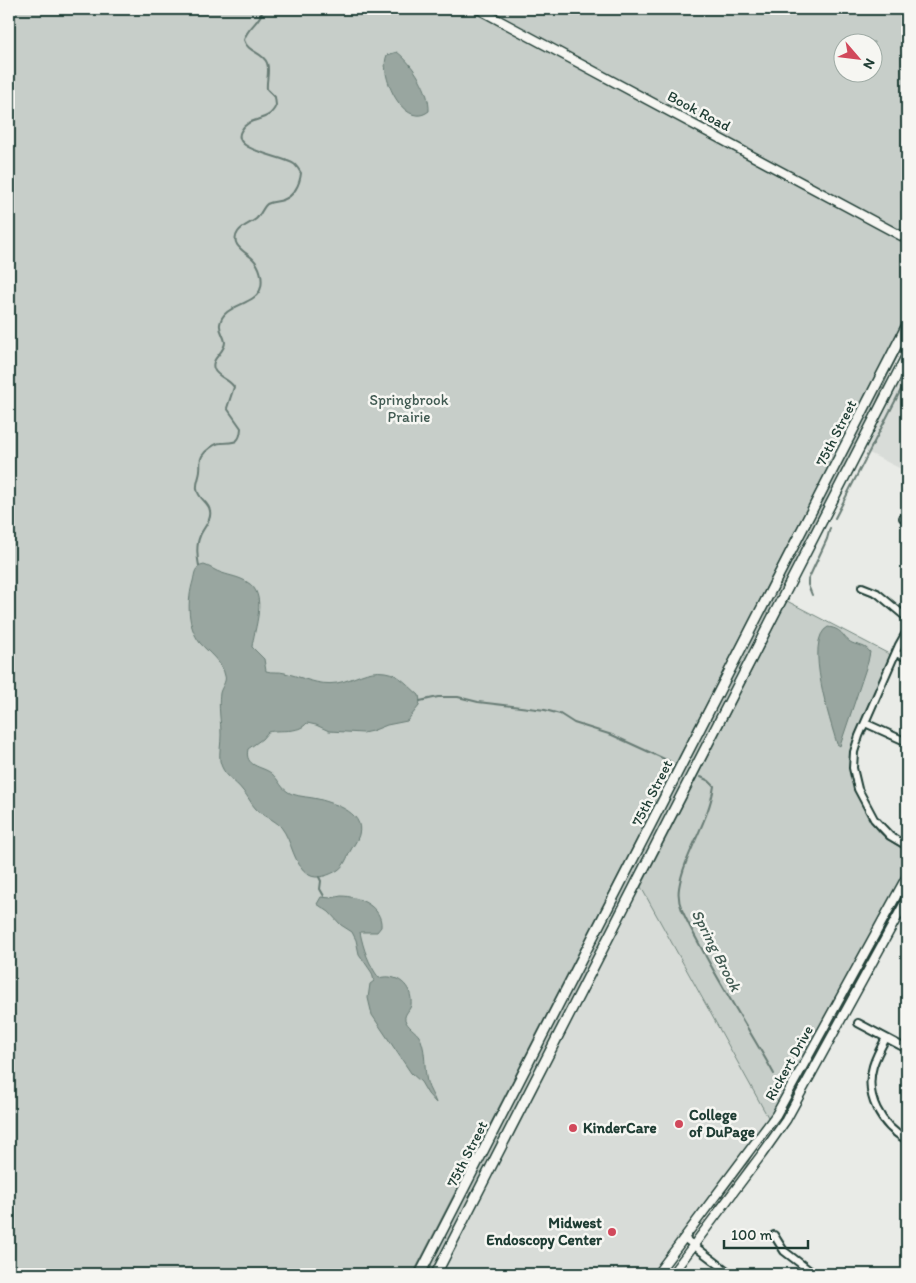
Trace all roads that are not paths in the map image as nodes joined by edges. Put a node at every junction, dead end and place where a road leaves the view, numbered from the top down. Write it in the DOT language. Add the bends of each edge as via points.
graph roads {
  1 [pos="478,9"];
  2 [pos="907,238"];
  3 [pos="907,325"];
  4 [pos="907,355"];
  5 [pos="862,588"];
  6 [pos="907,618"];
  7 [pos="907,632"];
  8 [pos="896,653"];
  9 [pos="907,658"];
  10 [pos="865,723"];
  11 [pos="907,742"];
  12 [pos="907,846"];
  13 [pos="907,876"];
  14 [pos="907,899"];
  15 [pos="858,1023"];
  16 [pos="886,1038"];
  17 [pos="907,1049"];
  18 [pos="907,1140"];
  19 [pos="774,1235"];
  20 [pos="684,1238"];
  21 [pos="694,1246"];
  22 [pos="420,1274"];
  23 [pos="436,1274"];
  24 [pos="657,1274"];
  25 [pos="672,1274"];
  26 [pos="732,1274"];
  27 [pos="814,1274"];
  1 -- 2 [label="street, Book Road"];
  3 -- 22 [label="main road, 75th Street"];
  4 -- 23 [label="main road, 75th Street"];
  5 -- 6 [label="street" via="877,593"];
  7 -- 8 [label="street"];
  8 -- 9 [label="street"];
  8 -- 10 [label="street"];
  10 -- 11 [label="street"];
  10 -- 12 [label="street" via="854,752 857,784 877,823"];
  13 -- 20 [label="street, Rickert Drive" via="776,1114"];
  14 -- 21 [label="street, Rickert Drive" via="786,1120"];
  15 -- 16 [label="street"];
  16 -- 17 [label="street"];
  16 -- 18 [label="street" via="872,1067 872,1095 884,1122"];
  19 -- 27 [label="street" via="784,1250"];
  20 -- 21 [label="street"];
  20 -- 24 [label="street, Rickert Drive"];
  21 -- 25 [label="street, Rickert Drive"];
  21 -- 26 [label="street"];
}
